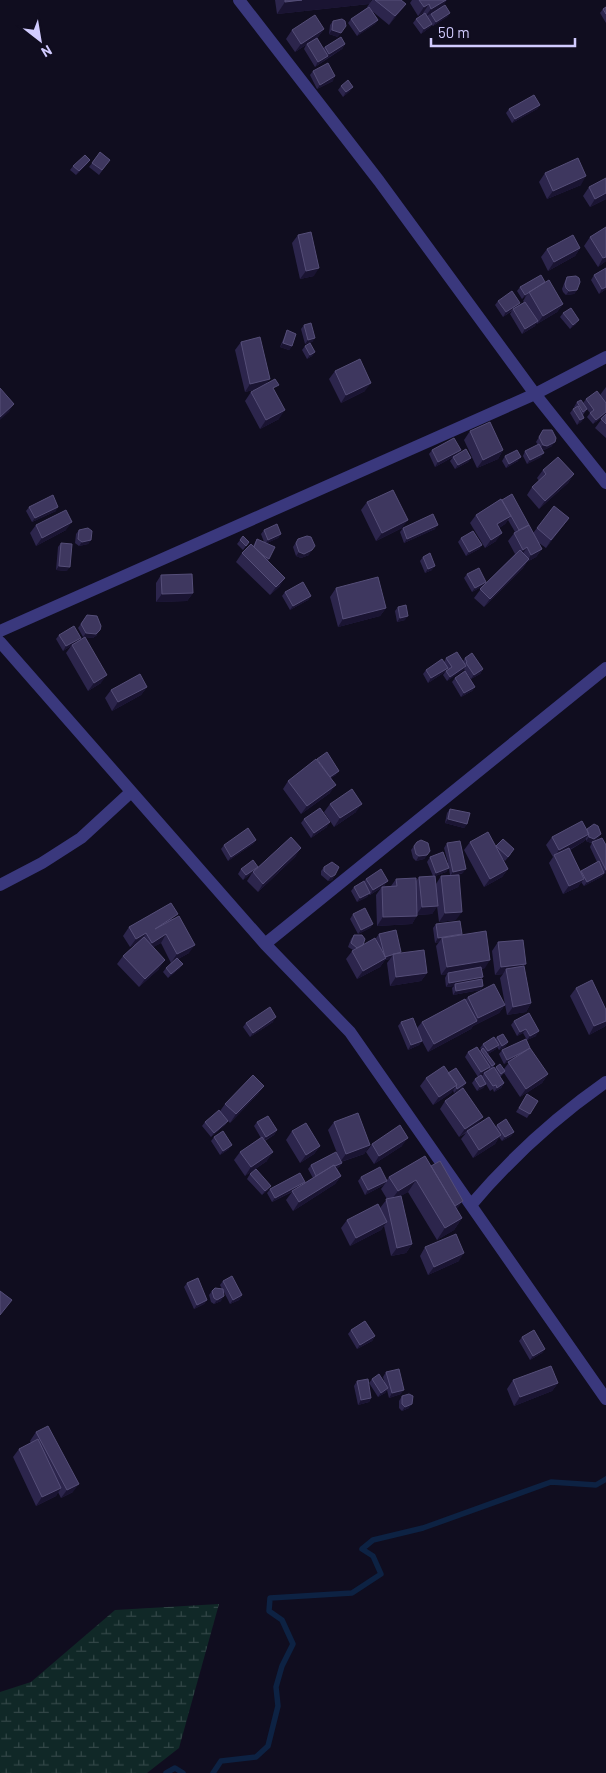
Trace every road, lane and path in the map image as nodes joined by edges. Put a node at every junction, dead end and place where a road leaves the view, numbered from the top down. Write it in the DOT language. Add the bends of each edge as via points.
graph roads {
  1 [pos="239,0"];
  2 [pos="606,357"];
  3 [pos="535,394"];
  4 [pos="606,483"];
  5 [pos="0,631"];
  6 [pos="0,642"];
  7 [pos="606,668"];
  8 [pos="131,792"];
  9 [pos="0,885"];
  10 [pos="265,944"];
  11 [pos="606,1082"];
  12 [pos="471,1205"];
  13 [pos="604,1394"];
  1 -- 3 [label="street" via="379,181"];
  2 -- 3 [label="street"];
  3 -- 4 [label="street"];
  3 -- 5 [label="street"];
  6 -- 8 [label="street"];
  7 -- 10 [label="street"];
  8 -- 9 [label="street" via="82,838"];
  8 -- 10 [label="street"];
  10 -- 12 [label="street" via="350,1032"];
  11 -- 12 [label="street" via="565,1112"];
  12 -- 13 [label="street"];
}
